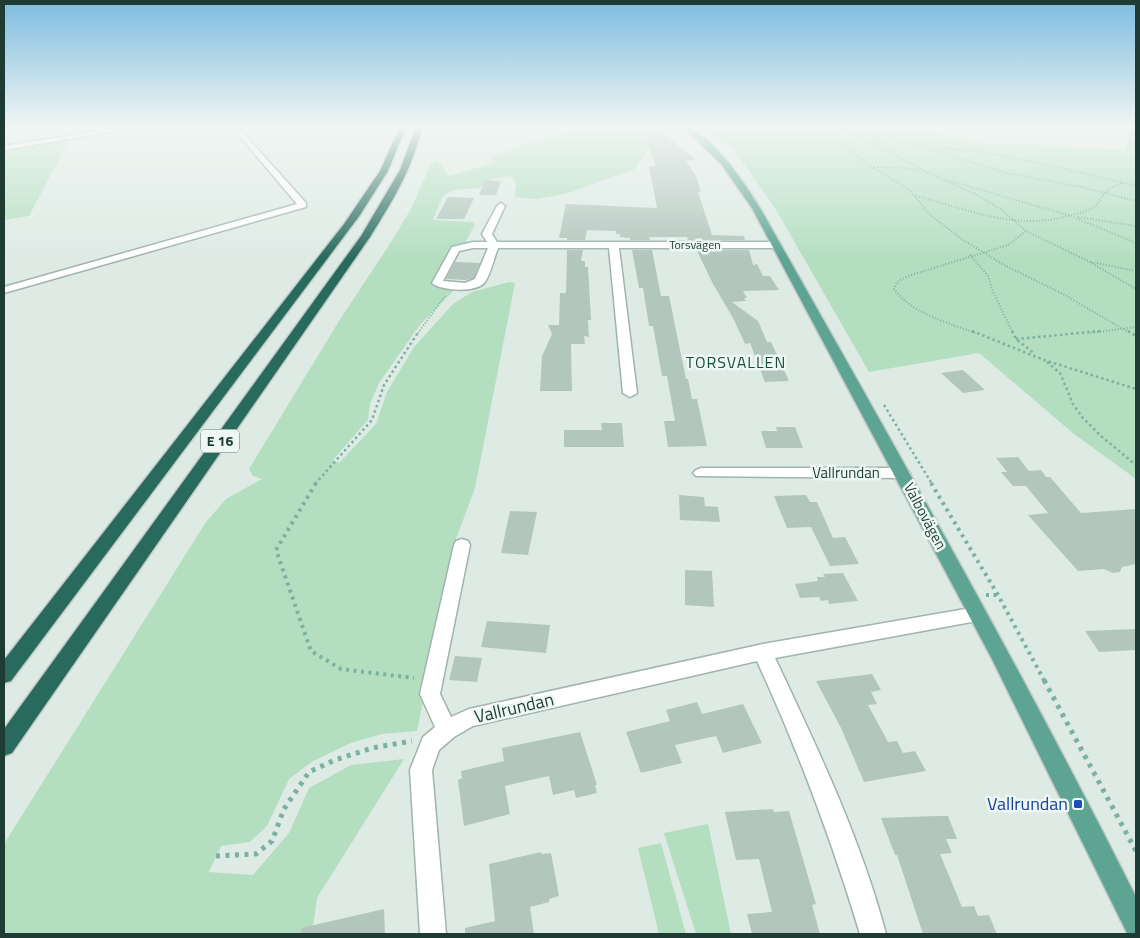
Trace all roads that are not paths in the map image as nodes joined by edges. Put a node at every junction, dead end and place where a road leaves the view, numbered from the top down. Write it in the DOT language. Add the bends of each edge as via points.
graph roads {
  1 [pos="273,171"];
  2 [pos="383,171"];
  3 [pos="403,171"];
  4 [pos="732,171"];
  5 [pos="501,206"];
  6 [pos="494,245"];
  7 [pos="614,245"];
  8 [pos="776,245"];
  9 [pos="4,290"];
  10 [pos="630,393"];
  11 [pos="700,473"];
  12 [pos="902,473"];
  13 [pos="462,545"];
  14 [pos="977,614"];
  15 [pos="763,652"];
  16 [pos="4,675"];
  17 [pos="443,733"];
  18 [pos="4,746"];
  19 [pos="1136,924"];
  20 [pos="433,934"];
  21 [pos="873,934"];
  1 -- 9 [label="street" via="303,205"];
  2 -- 16 [label="highway, E 16" via="338,239"];
  3 -- 18 [label="highway, E 16" via="365,237"];
  4 -- 8 [label="main road, Valbovägen"];
  5 -- 6 [label="street" via="487,234"];
  6 -- 6 [label="street, Torsvägen" via="476,284 437,282 455,249"];
  6 -- 7 [label="street, Torsvägen"];
  7 -- 8 [label="street, Torsvägen"];
  7 -- 10 [label="street"];
  8 -- 12 [label="main road, Valbovägen"];
  11 -- 12 [label="street, Vallrundan"];
  12 -- 14 [label="main road, Valbovägen"];
  13 -- 17 [label="street" via="430,694"];
  14 -- 15 [label="street, Vallrundan"];
  14 -- 19 [label="main road, Valbovägen" via="1078,804"];
  15 -- 17 [label="street, Vallrundan" via="469,718"];
  15 -- 21 [label="street" via="827,797"];
  17 -- 20 [label="street, Vallrundan" via="428,751 421,770"];
}
